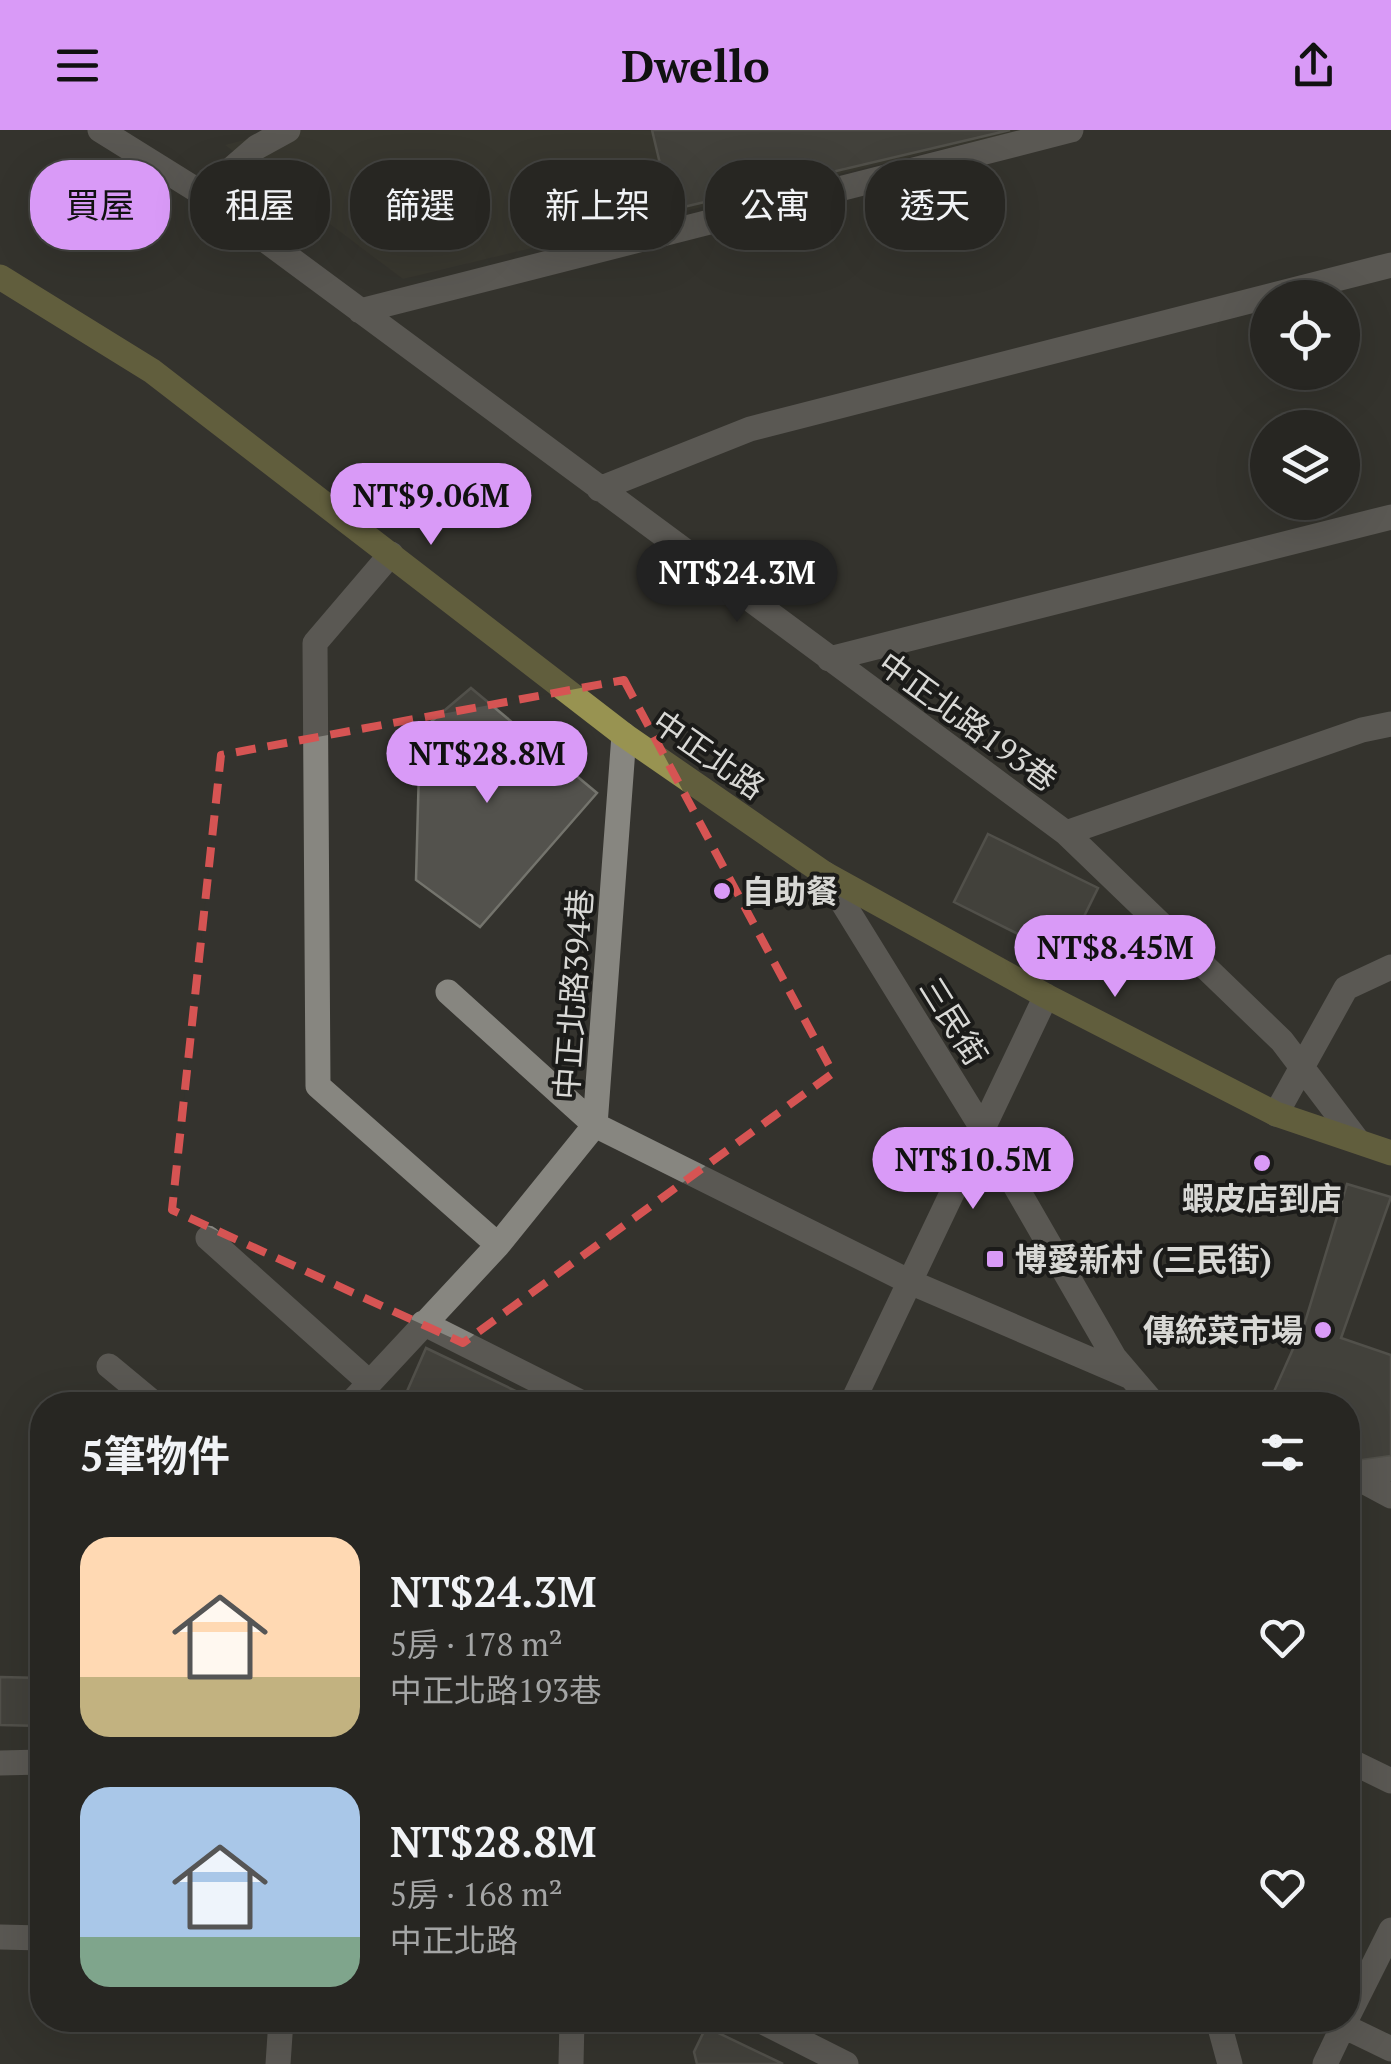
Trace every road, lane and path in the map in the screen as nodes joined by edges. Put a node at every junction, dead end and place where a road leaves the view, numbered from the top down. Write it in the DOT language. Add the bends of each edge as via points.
graph roads {
  1 [pos="100,130"];
  2 [pos="288,130"];
  3 [pos="1072,130"];
  4 [pos="241,160"];
  5 [pos="190,186"];
  6 [pos="278,250"];
  7 [pos="1391,265"];
  8 [pos="0,277"];
  9 [pos="360,311"];
  10 [pos="599,489"];
  11 [pos="1391,517"];
  12 [pos="391,554"];
  13 [pos="830,660"];
  14 [pos="1391,724"];
  15 [pos="624,735"];
  16 [pos="1066,833"];
  17 [pos="825,874"];
  18 [pos="1391,967"];
  19 [pos="448,992"];
  20 [pos="1046,996"];
  21 [pos="1302,1070"];
  22 [pos="1276,1114"];
  23 [pos="596,1125"];
  24 [pos="982,1128"];
  25 [pos="1357,1140"];
  26 [pos="1391,1153"];
  27 [pos="208,1238"];
  28 [pos="498,1245"];
  29 [pos="910,1282"];
  30 [pos="423,1324"];
  31 [pos="109,1366"];
  32 [pos="1131,1377"];
  33 [pos="369,1382"];
  34 [pos="140,1392"];
  35 [pos="360,1392"];
  36 [pos="560,1392"];
  37 [pos="857,1392"];
  38 [pos="1144,1392"];
  39 [pos="1391,1469"];
  40 [pos="1360,1473"];
  41 [pos="1360,1480"];
  42 [pos="1391,1496"];
  43 [pos="30,1762"];
  44 [pos="0,1763"];
  45 [pos="1360,1766"];
  46 [pos="1391,1780"];
  47 [pos="1391,1930"];
  48 [pos="0,1938"];
  49 [pos="30,1938"];
  50 [pos="1360,1988"];
  51 [pos="1360,2031"];
  52 [pos="279,2032"];
  53 [pos="572,2032"];
  54 [pos="783,2032"];
  55 [pos="1221,2032"];
  56 [pos="1338,2032"];
  57 [pos="1391,2049"];
  58 [pos="278,2064"];
  59 [pos="571,2064"];
  60 [pos="846,2064"];
  61 [pos="1230,2064"];
  62 [pos="1325,2064"];
  1 -- 5 [label="street, 中正北路193巷"];
  2 -- 4 [label="street"];
  3 -- 9 [label="street"];
  6 -- 9 [label="street, 中正北路193巷"];
  7 -- 10 [label="street" via="750,430"];
  8 -- 12 [label="main road, 中正北路" via="152,371"];
  9 -- 10 [label="street, 中正北路193巷"];
  10 -- 13 [label="street, 中正北路193巷"];
  11 -- 13 [label="street"];
  12 -- 15 [label="main road, 中正北路"];
  12 -- 28 [label="street" via="315,643 318,1086"];
  13 -- 16 [label="street, 中正北路193巷"];
  14 -- 16 [label="street"];
  15 -- 17 [label="main road, 中正北路"];
  15 -- 23 [label="street, 中正北路394巷"];
  16 -- 21 [label="street, 中正北路193巷" via="1282,1041"];
  17 -- 20 [label="main road, 中正北路"];
  17 -- 24 [label="street, 三民街"];
  18 -- 21 [label="street" via="1346,988"];
  19 -- 23 [label="street"];
  20 -- 22 [label="main road, 中正北路"];
  20 -- 24 [label="street"];
  21 -- 22 [label="street"];
  21 -- 25 [label="street, 中正北路193巷"];
  22 -- 25 [label="main road, 中正北路"];
  23 -- 28 [label="street, 中正北路394巷"];
  23 -- 29 [label="street"];
  24 -- 29 [label="street"];
  24 -- 32 [label="street, 三民街"];
  25 -- 26 [label="main road, 中正北路"];
  27 -- 33 [label="street"];
  28 -- 30 [label="street, 中正北路394巷"];
  29 -- 32 [label="street"];
  29 -- 37 [label="street"];
  30 -- 33 [label="street, 中正北路394巷"];
  30 -- 36 [label="street"];
  31 -- 34 [label="street"];
  32 -- 38 [label="street, 三民街"];
  33 -- 35 [label="street, 中正北路394巷"];
  39 -- 40 [label="street"];
  41 -- 42 [label="street"];
  43 -- 44 [label="street"];
  45 -- 46 [label="street"];
  47 -- 50 [label="street"];
  48 -- 49 [label="street"];
  51 -- 57 [label="street"];
  52 -- 58 [label="street"];
  53 -- 59 [label="street"];
  54 -- 60 [label="street"];
  55 -- 61 [label="street"];
  56 -- 62 [label="street"];
}
